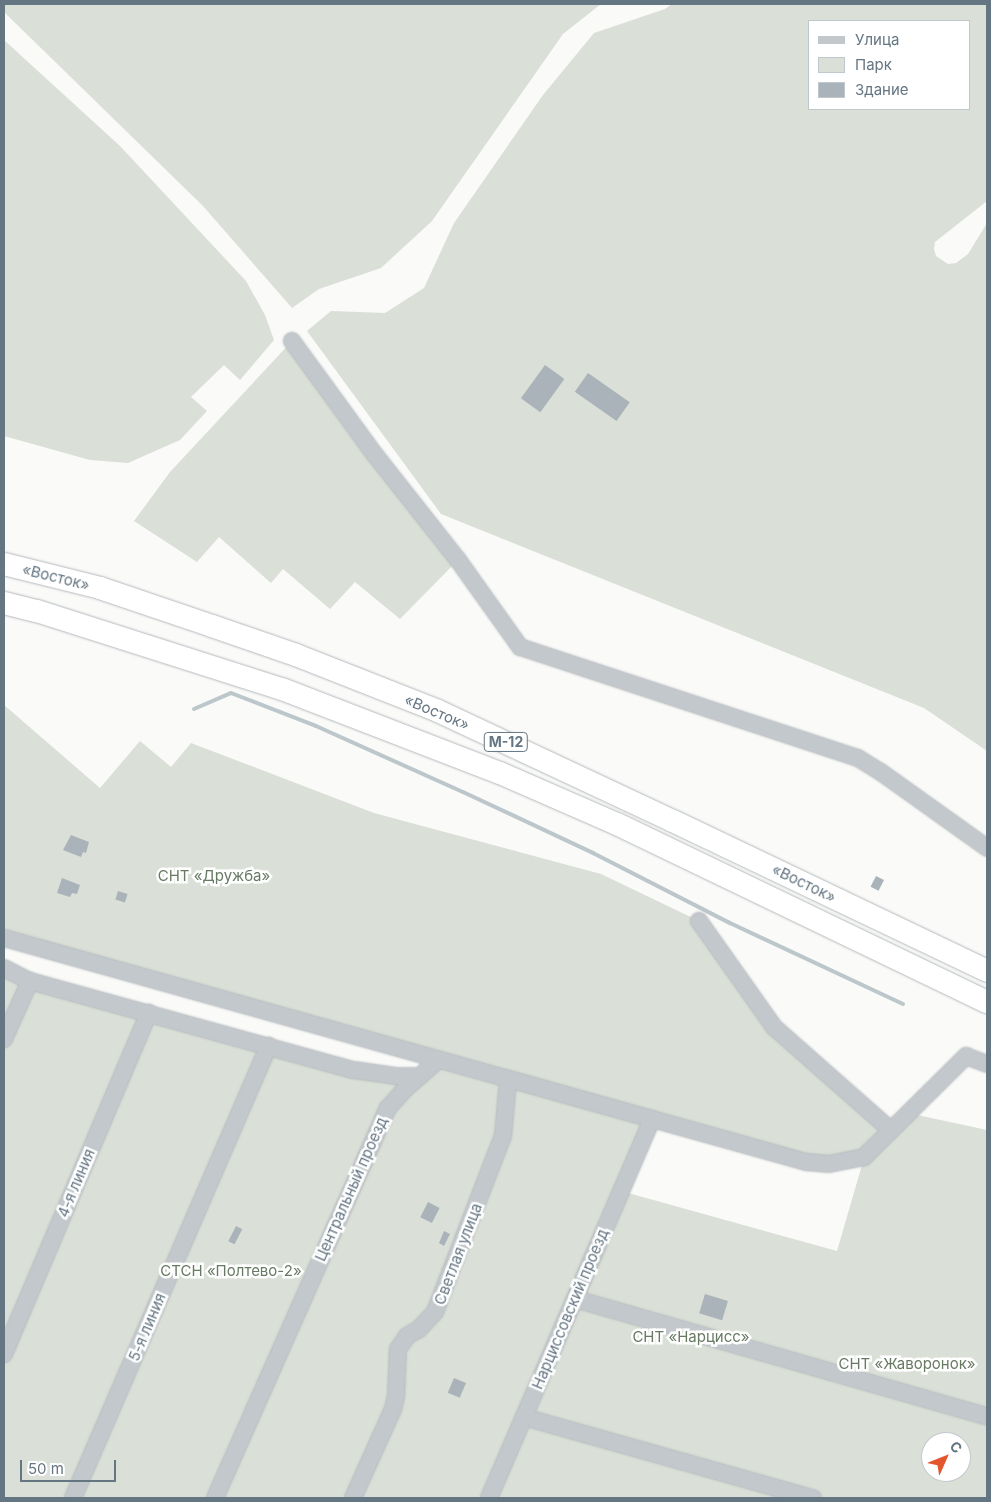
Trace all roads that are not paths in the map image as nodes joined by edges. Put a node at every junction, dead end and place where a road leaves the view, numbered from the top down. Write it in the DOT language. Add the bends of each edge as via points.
graph roads {
  1 [pos="292,341"];
  2 [pos="4,564"];
  3 [pos="4,603"];
  4 [pos="987,848"];
  5 [pos="699,921"];
  6 [pos="4,938"];
  7 [pos="4,968"];
  8 [pos="987,971"];
  9 [pos="30,980"];
  10 [pos="987,1002"];
  11 [pos="149,1013"];
  12 [pos="4,1039"];
  13 [pos="269,1046"];
  14 [pos="438,1060"];
  15 [pos="987,1064"];
  16 [pos="420,1076"];
  17 [pos="508,1080"];
  18 [pos="652,1119"];
  19 [pos="892,1130"];
  20 [pos="575,1299"];
  21 [pos="4,1354"];
  22 [pos="987,1416"];
  23 [pos="524,1417"];
  24 [pos="73,1498"];
  25 [pos="215,1498"];
  26 [pos="353,1498"];
  27 [pos="489,1498"];
  28 [pos="813,1498"];
  1 -- 4 [label="street" via="520,647 858,758"];
  2 -- 8 [label="highway, «Восток» / М-12" via="100,588 166,610 296,655 438,712"];
  3 -- 10 [label="highway, «Восток» / М-12" via="282,689 500,773 617,824"];
  5 -- 19 [label="street" via="774,1027"];
  6 -- 14 [label="street"];
  7 -- 9 [label="street"];
  9 -- 11 [label="street"];
  9 -- 12 [label="street"];
  11 -- 13 [label="street"];
  11 -- 21 [label="street, 4-я линия"];
  13 -- 16 [label="street" via="354,1070"];
  13 -- 24 [label="street, 5-я линия"];
  14 -- 16 [label="street, Центральный проезд"];
  14 -- 17 [label="street"];
  15 -- 19 [label="street" via="966,1056"];
  16 -- 25 [label="street, Центральный проезд" via="388,1108 375,1133"];
  17 -- 18 [label="street"];
  17 -- 26 [label="street, Светлая улица" via="503,1136 435,1312 407,1336 398,1349 393,1409"];
  18 -- 19 [label="street" via="806,1162 829,1164 864,1157"];
  18 -- 20 [label="street, Нарциссовский проезд"];
  20 -- 22 [label="street"];
  20 -- 23 [label="street, Нарциссовский проезд"];
  23 -- 27 [label="street, Нарциссовский проезд"];
  23 -- 28 [label="street"];
}
